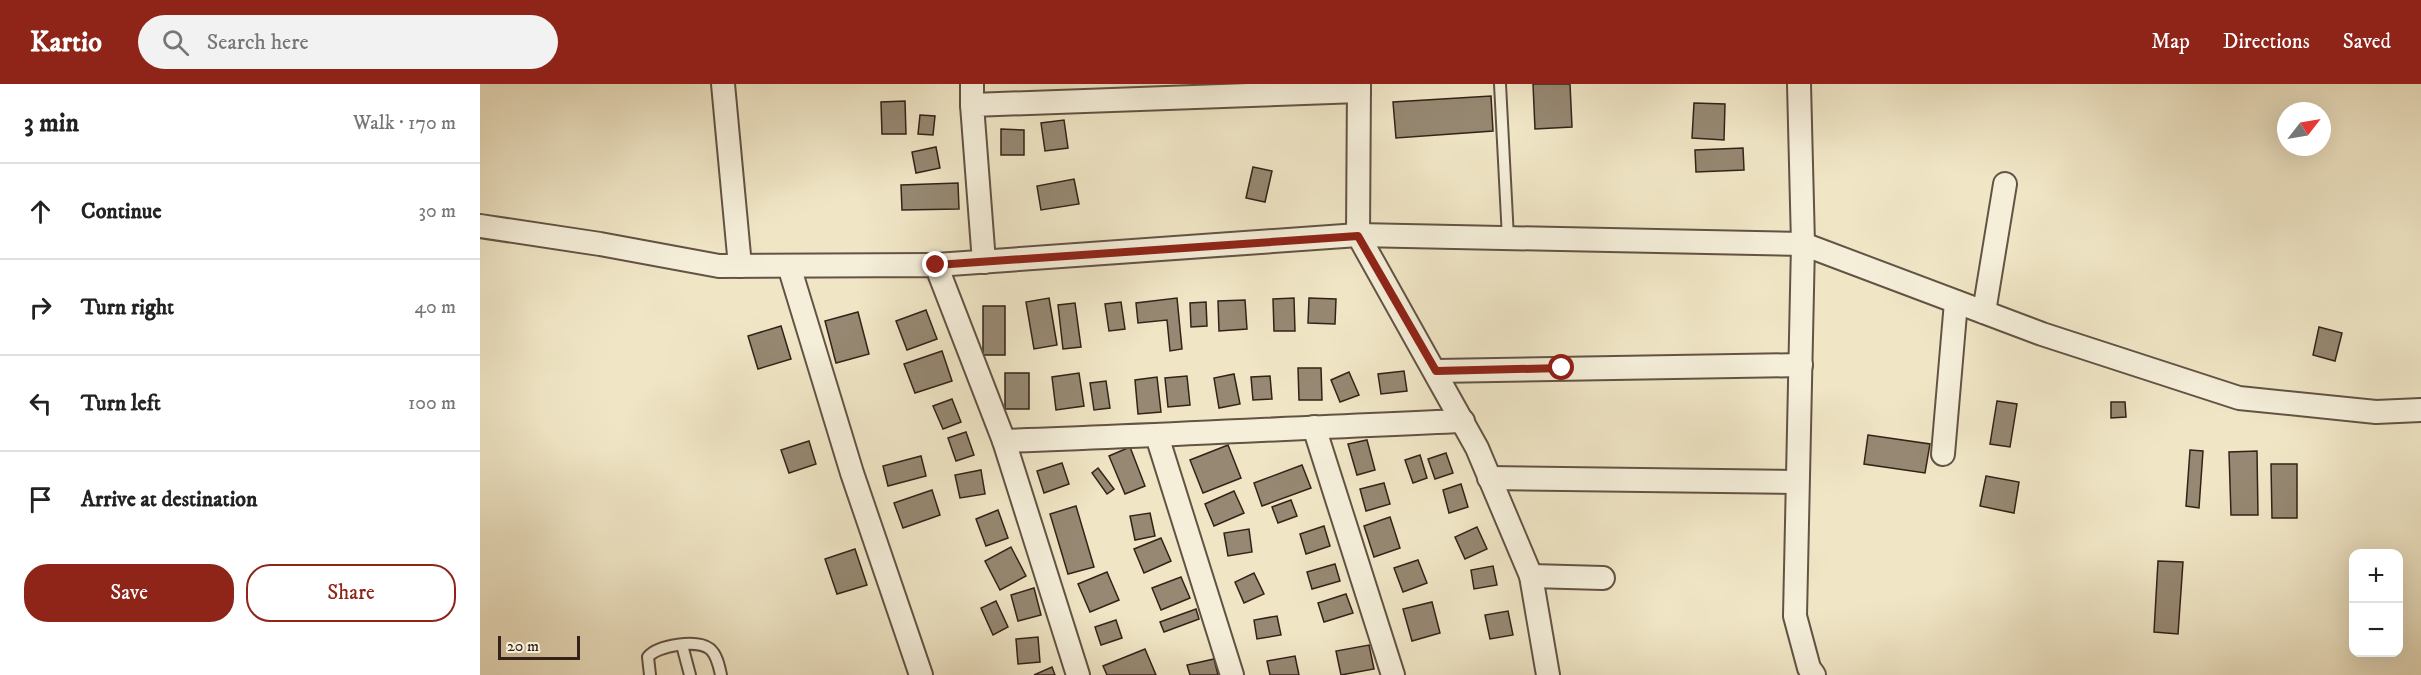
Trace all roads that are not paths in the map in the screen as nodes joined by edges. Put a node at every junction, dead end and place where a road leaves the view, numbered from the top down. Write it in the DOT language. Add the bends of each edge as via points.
graph roads {
  1 [pos="723,84"];
  2 [pos="1500,84"];
  3 [pos="1799,84"];
  4 [pos="1359,87"];
  5 [pos="972,95"];
  6 [pos="2005,184"];
  7 [pos="480,226"];
  8 [pos="1358,236"];
  9 [pos="1508,238"];
  10 [pos="1803,244"];
  11 [pos="984,262"];
  12 [pos="936,265"];
  13 [pos="740,266"];
  14 [pos="789,266"];
  15 [pos="1956,302"];
  16 [pos="1984,312"];
  17 [pos="1801,365"];
  18 [pos="1436,371"];
  19 [pos="2421,410"];
  20 [pos="1463,422"];
  21 [pos="1314,427"];
  22 [pos="1157,436"];
  23 [pos="1004,441"];
  24 [pos="1944,454"];
  25 [pos="1489,478"];
  26 [pos="1797,483"];
  27 [pos="1531,576"];
  28 [pos="1603,578"];
  29 [pos="682,645"];
  30 [pos="650,675"];
  31 [pos="690,675"];
  32 [pos="721,675"];
  33 [pos="921,675"];
  34 [pos="1078,675"];
  35 [pos="1232,675"];
  36 [pos="1393,675"];
  37 [pos="1548,675"];
  38 [pos="1814,675"];
  1 -- 13 [label="street"];
  2 -- 9 [label="lane"];
  3 -- 10 [label="street"];
  4 -- 5 [label="street"];
  4 -- 8 [label="street"];
  5 -- 11 [label="street"];
  6 -- 16 [label="street"];
  7 -- 13 [label="street" via="719,266"];
  8 -- 9 [label="street"];
  8 -- 11 [label="street"];
  8 -- 18 [label="street"];
  9 -- 10 [label="street"];
  10 -- 15 [label="street"];
  10 -- 17 [label="street"];
  11 -- 12 [label="street"];
  12 -- 14 [label="street"];
  12 -- 23 [label="street"];
  13 -- 14 [label="street"];
  14 -- 33 [label="street" via="852,473"];
  15 -- 16 [label="street"];
  15 -- 24 [label="street"];
  16 -- 19 [label="street" via="2239,398 2376,412"];
  17 -- 18 [label="street"];
  17 -- 26 [label="street"];
  18 -- 20 [label="street"];
  20 -- 21 [label="street"];
  20 -- 25 [label="street"];
  21 -- 22 [label="street"];
  21 -- 36 [label="street"];
  22 -- 23 [label="street"];
  22 -- 35 [label="street"];
  23 -- 34 [label="street"];
  25 -- 26 [label="street"];
  25 -- 27 [label="street"];
  26 -- 38 [label="street" via="1795,616"];
  27 -- 28 [label="street"];
  27 -- 37 [label="street"];
  29 -- 30 [label="lane" via="653,651 648,657"];
  29 -- 31 [label="lane"];
  29 -- 32 [label="lane" via="711,650"];
}
